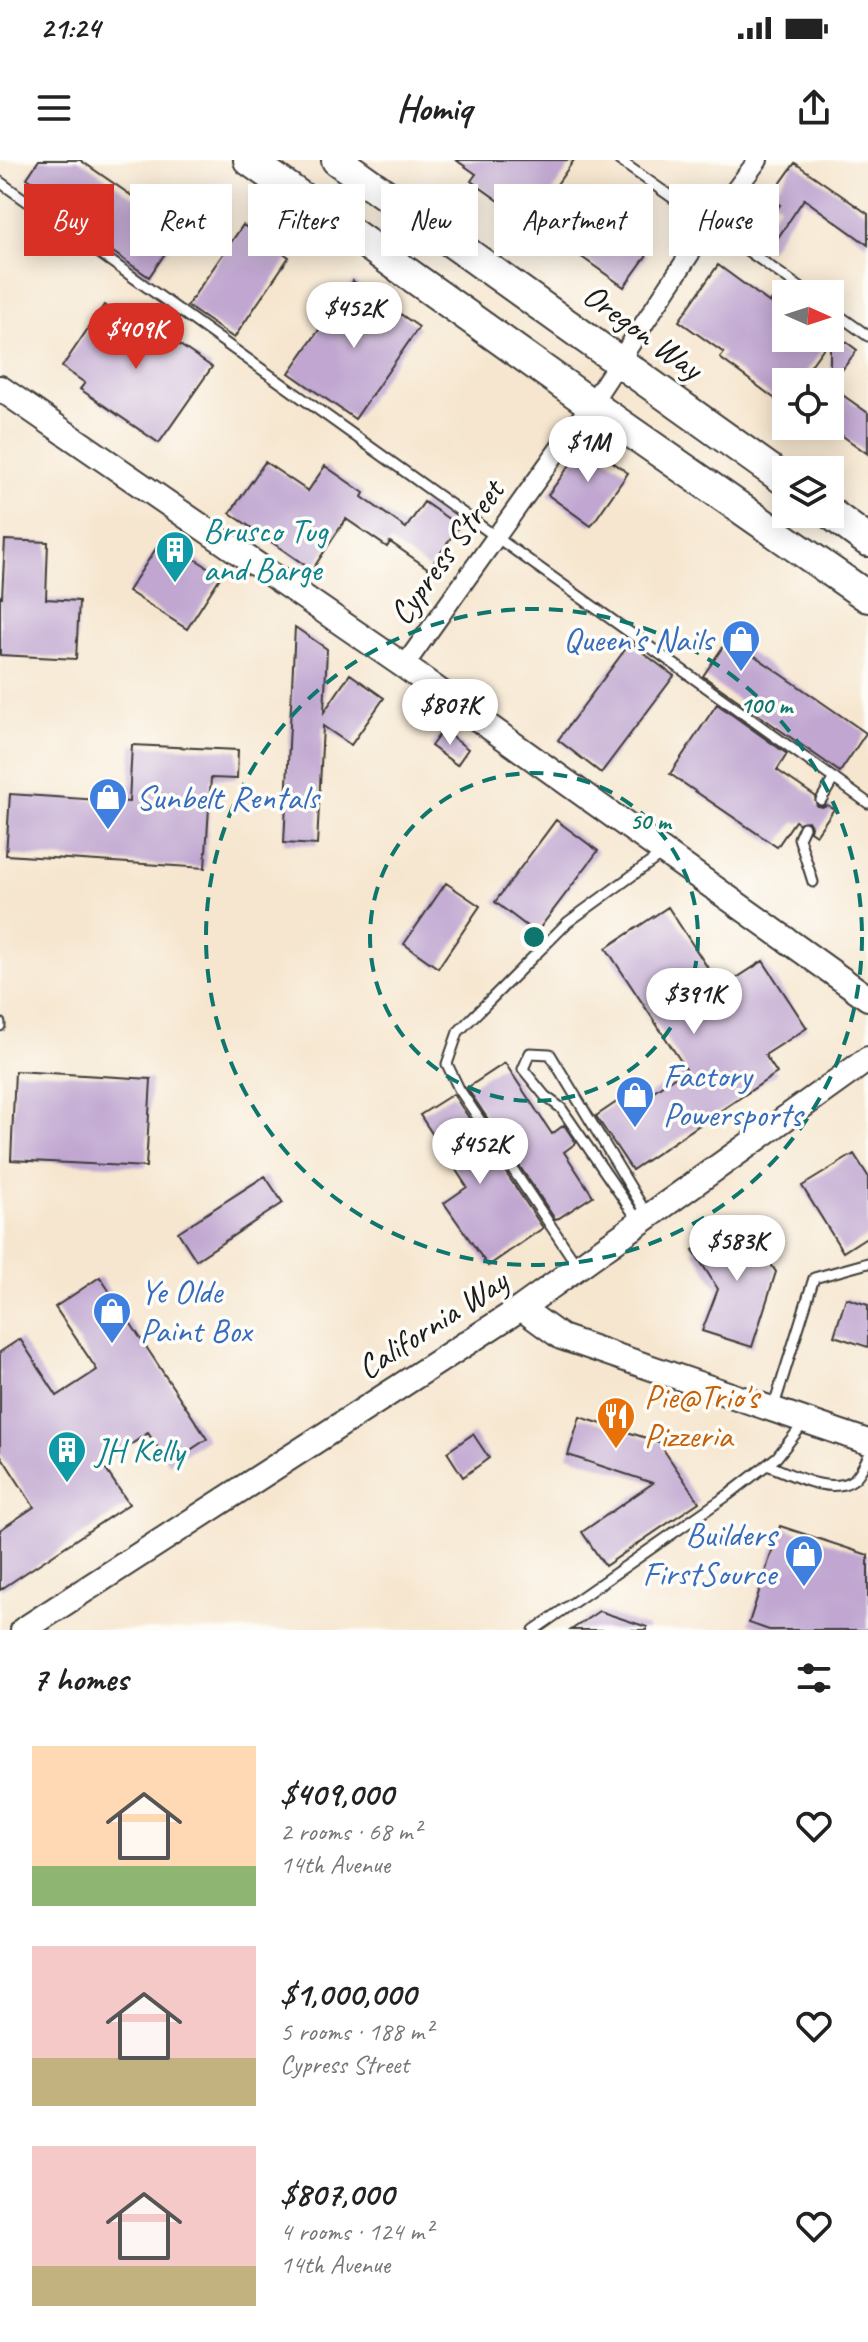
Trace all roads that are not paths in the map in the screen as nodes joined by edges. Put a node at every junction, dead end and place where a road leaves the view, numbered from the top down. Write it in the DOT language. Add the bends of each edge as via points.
graph roads {
  1 [pos="249,160"];
  2 [pos="337,160"];
  3 [pos="619,160"];
  4 [pos="758,160"];
  5 [pos="0,182"];
  6 [pos="740,184"];
  7 [pos="669,196"];
  8 [pos="688,256"];
  9 [pos="754,256"];
  10 [pos="789,280"];
  11 [pos="844,319"];
  12 [pos="868,336"];
  13 [pos="618,360"];
  14 [pos="0,388"];
  15 [pos="591,404"];
  16 [pos="772,471"];
  17 [pos="844,523"];
  18 [pos="496,537"];
  19 [pos="868,541"];
  20 [pos="868,597"];
  21 [pos="404,666"];
  22 [pos="834,778"];
  23 [pos="821,800"];
  24 [pos="868,803"];
  25 [pos="804,827"];
  26 [pos="664,852"];
  27 [pos="813,882"];
  28 [pos="868,998"];
  29 [pos="866,1063"];
  30 [pos="644,1220"];
  31 [pos="868,1263"];
  32 [pos="578,1267"];
  33 [pos="521,1308"];
  34 [pos="773,1409"];
  35 [pos="806,1420"];
  36 [pos="868,1442"];
  37 [pos="868,1457"];
  38 [pos="767,1465"];
  39 [pos="23,1630"];
  40 [pos="534,1630"];
  1 -- 15 [label="main road"];
  2 -- 13 [label="main road, Oregon Way"];
  3 -- 7 [label="lane"];
  4 -- 6 [label="street, Cypress Street"];
  5 -- 18 [label="lane"];
  8 -- 13 [label="street, Cypress Street"];
  9 -- 10 [label="lane"];
  11 -- 12 [label="lane"];
  13 -- 15 [label="street, Cypress Street"];
  13 -- 16 [label="main road, Oregon Way"];
  14 -- 21 [label="street"];
  15 -- 18 [label="street, Cypress Street"];
  15 -- 20 [label="main road"];
  17 -- 19 [label="main road"];
  18 -- 21 [label="street, Cypress Street"];
  18 -- 22 [label="lane"];
  21 -- 26 [label="street"];
  22 -- 23 [label="lane"];
  22 -- 24 [label="lane"];
  25 -- 27 [label="lane" via="799,838"];
  26 -- 28 [label="street"];
  26 -- 32 [label="lane" via="557,933 458,1032 447,1064"];
  29 -- 30 [label="street, California Way"];
  30 -- 30 [label="lane" via="550,1054 530,1053 523,1069 561,1108"];
  30 -- 32 [label="street, California Way"];
  31 -- 34 [label="lane" via="814,1278"];
  32 -- 33 [label="street, California Way"];
  33 -- 34 [label="street" via="561,1337"];
  33 -- 39 [label="street, California Way"];
  34 -- 35 [label="street"];
  35 -- 36 [label="street"];
  35 -- 38 [label="lane"];
  37 -- 38 [label="lane" via="857,1478 828,1486"];
  38 -- 40 [label="lane"];
}
